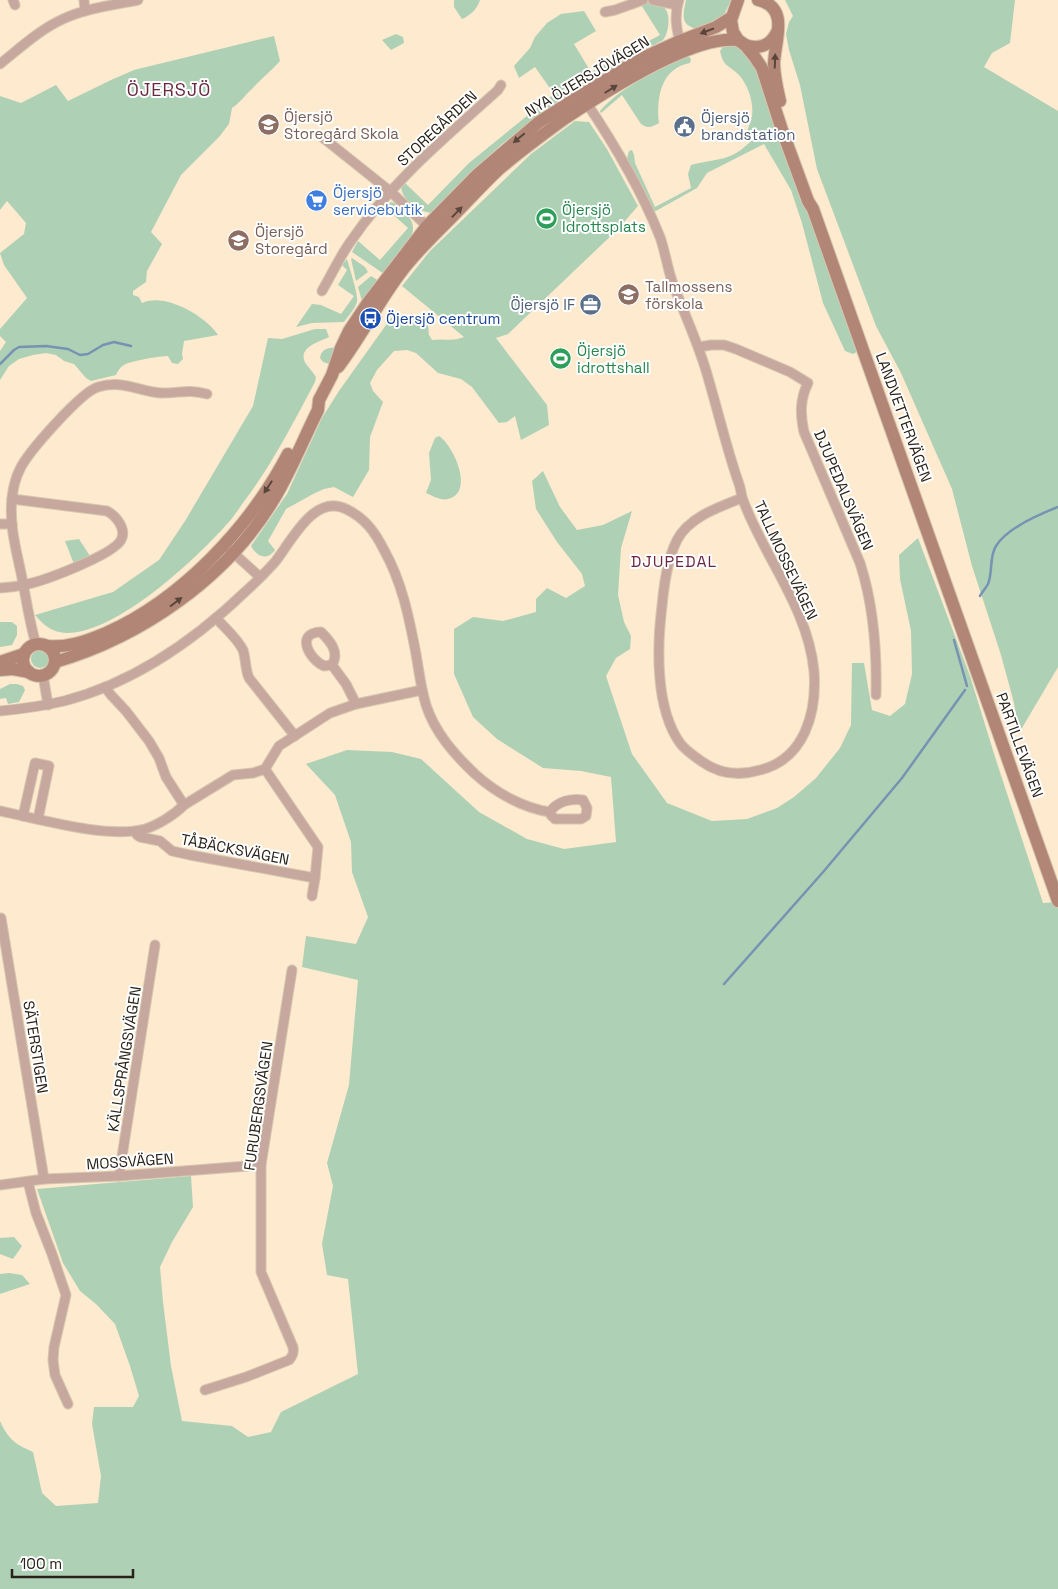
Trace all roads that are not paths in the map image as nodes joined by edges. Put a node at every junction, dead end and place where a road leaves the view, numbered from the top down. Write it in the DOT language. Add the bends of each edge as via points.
graph roads {
  1 [pos="84,0"];
  2 [pos="138,0"];
  3 [pos="643,0"];
  4 [pos="653,0"];
  5 [pos="752,0"];
  6 [pos="764,1"];
  7 [pos="678,3"];
  8 [pos="735,9"];
  9 [pos="86,12"];
  10 [pos="605,12"];
  11 [pos="778,30"];
  12 [pos="742,42"];
  13 [pos="682,46"];
  14 [pos="0,64"];
  15 [pos="501,85"];
  16 [pos="584,99"];
  17 [pos="322,136"];
  18 [pos="391,192"];
  19 [pos="813,210"];
  20 [pos="431,230"];
  21 [pos="322,291"];
  22 [pos="699,347"];
  23 [pos="207,394"];
  24 [pos="742,498"];
  25 [pos="12,499"];
  26 [pos="0,524"];
  27 [pos="12,524"];
  28 [pos="229,549"];
  29 [pos="260,577"];
  30 [pos="23,585"];
  31 [pos="0,588"];
  32 [pos="216,618"];
  33 [pos="964,635"];
  34 [pos="42,645"];
  35 [pos="24,654"];
  36 [pos="0,662"];
  37 [pos="54,662"];
  38 [pos="332,665"];
  39 [pos="0,670"];
  40 [pos="29,672"];
  41 [pos="43,675"];
  42 [pos="105,687"];
  43 [pos="422,690"];
  44 [pos="876,695"];
  45 [pos="356,704"];
  46 [pos="48,705"];
  47 [pos="0,711"];
  48 [pos="295,736"];
  49 [pos="265,769"];
  50 [pos="184,805"];
  51 [pos="0,811"];
  52 [pos="550,812"];
  53 [pos="23,816"];
  54 [pos="38,819"];
  55 [pos="136,831"];
  56 [pos="315,878"];
  57 [pos="1057,894"];
  58 [pos="312,896"];
  59 [pos="1,918"];
  60 [pos="155,945"];
  61 [pos="292,970"];
  62 [pos="261,1165"];
  63 [pos="119,1176"];
  64 [pos="44,1179"];
  65 [pos="28,1182"];
  66 [pos="0,1185"];
  67 [pos="205,1390"];
  68 [pos="68,1404"];
  1 -- 9 [label="street"];
  2 -- 9 [label="street"];
  3 -- 10 [label="street"];
  4 -- 7 [label="street"];
  5 -- 8 [label="street"];
  6 -- 11 [label="street, LANDVETTERVÄGEN" via="775,10"];
  7 -- 13 [label="street" via="676,15"];
  8 -- 12 [label="street, LANDVETTERVÄGEN" via="732,30"];
  8 -- 13 [label="street, NYA ÖJERSJÖVÄGEN, one-way" via="716,27"];
  9 -- 14 [label="street" via="54,23"];
  11 -- 12 [label="street" via="765,45 757,47"];
  19 -- 11 [label="street, LANDVETTERVÄGEN, one-way" via="776,87 774,64"];
  12 -- 13 [label="street, NYA ÖJERSJÖVÄGEN" via="720,40"];
  12 -- 19 [label="street, LANDVETTERVÄGEN" via="762,68"];
  13 -- 16 [label="street, NYA ÖJERSJÖVÄGEN"];
  15 -- 18 [label="street, STOREGÅRDEN"];
  16 -- 20 [label="street, NYA ÖJERSJÖVÄGEN"];
  16 -- 22 [label="street, TALLMOSSEVÄGEN" via="620,156 655,225 671,279"];
  17 -- 18 [label="street"];
  18 -- 20 [label="street"];
  18 -- 21 [label="street, STOREGÅRDEN" via="350,241"];
  19 -- 33 [label="street, LANDVETTERVÄGEN"];
  20 -- 28 [label="street, NYA ÖJERSJÖVÄGEN" via="332,375 283,464"];
  22 -- 24 [label="street, TALLMOSSEVÄGEN"];
  22 -- 44 [label="street, DJUPEDALSVÄGEN" via="711,345 736,349 808,382 801,402 801,422 867,586 876,640"];
  23 -- 25 [label="street" via="186,390 147,391 121,384 97,387 75,403 26,458 16,479"];
  24 -- 24 [label="street, TALLMOSSEVÄGEN" via="803,626 813,664 814,700 810,724 791,754 772,767 738,774 707,765 682,745 674,733 661,687 658,637 668,566 677,539 708,513"];
  25 -- 27 [label="street"];
  25 -- 30 [label="street" via="107,511 117,520 123,534 120,542 82,564"];
  26 -- 27 [label="street"];
  27 -- 30 [label="street"];
  28 -- 29 [label="street"];
  28 -- 34 [label="street, NYA ÖJERSJÖVÄGEN" via="128,621 90,640 55,647"];
  37 -- 28 [label="street, NYA ÖJERSJÖVÄGEN, one-way" via="92,649 155,617 212,575"];
  29 -- 32 [label="street"];
  29 -- 43 [label="street" via="302,524 319,510 340,506 358,516 370,526 393,566 407,607"];
  30 -- 31 [label="street"];
  30 -- 34 [label="street"];
  32 -- 42 [label="street" via="158,660"];
  32 -- 48 [label="street" via="242,650 249,678"];
  33 -- 57 [label="street, PARTILLEVÄGEN"];
  34 -- 35 [label="street" via="28,649"];
  34 -- 37 [label="street" via="53,653"];
  35 -- 36 [label="street"];
  35 -- 40 [label="street" via="23,662"];
  37 -- 41 [label="street" via="51,670"];
  38 -- 45 [label="street"];
  39 -- 40 [label="street"];
  40 -- 41 [label="street"];
  41 -- 46 [label="street"];
  42 -- 46 [label="street"];
  42 -- 50 [label="street" via="149,741"];
  43 -- 45 [label="street"];
  43 -- 52 [label="street" via="445,741 484,782 527,806"];
  45 -- 48 [label="street" via="330,713"];
  46 -- 47 [label="street"];
  48 -- 49 [label="street" via="279,746"];
  49 -- 50 [label="street" via="233,775"];
  49 -- 56 [label="street" via="318,847"];
  50 -- 55 [label="street" via="156,825"];
  51 -- 53 [label="street, TÅBÄCKSVÄGEN"];
  53 -- 54 [label="street, TÅBÄCKSVÄGEN"];
  53 -- 54 [label="street" via="34,763 42,764 49,766"];
  54 -- 55 [label="street, TÅBÄCKSVÄGEN" via="102,830"];
  55 -- 56 [label="street, TÅBÄCKSVÄGEN" via="137,835 160,841 172,851"];
  56 -- 58 [label="street"];
  59 -- 64 [label="street, SÄTERSTIGEN"];
  60 -- 63 [label="street, KÄLLSPRÅNGSVÄGEN"];
  61 -- 62 [label="street, FURUBERGSVÄGEN"];
  62 -- 63 [label="street, MOSSVÄGEN"];
  62 -- 67 [label="street, FURUBERGSVÄGEN" via="261,1272 294,1352 289,1360"];
  63 -- 64 [label="street, MOSSVÄGEN"];
  64 -- 65 [label="street, MOSSVÄGEN"];
  65 -- 66 [label="street, MOSSVÄGEN"];
  65 -- 68 [label="street" via="66,1295 53,1360 55,1375"];
}
